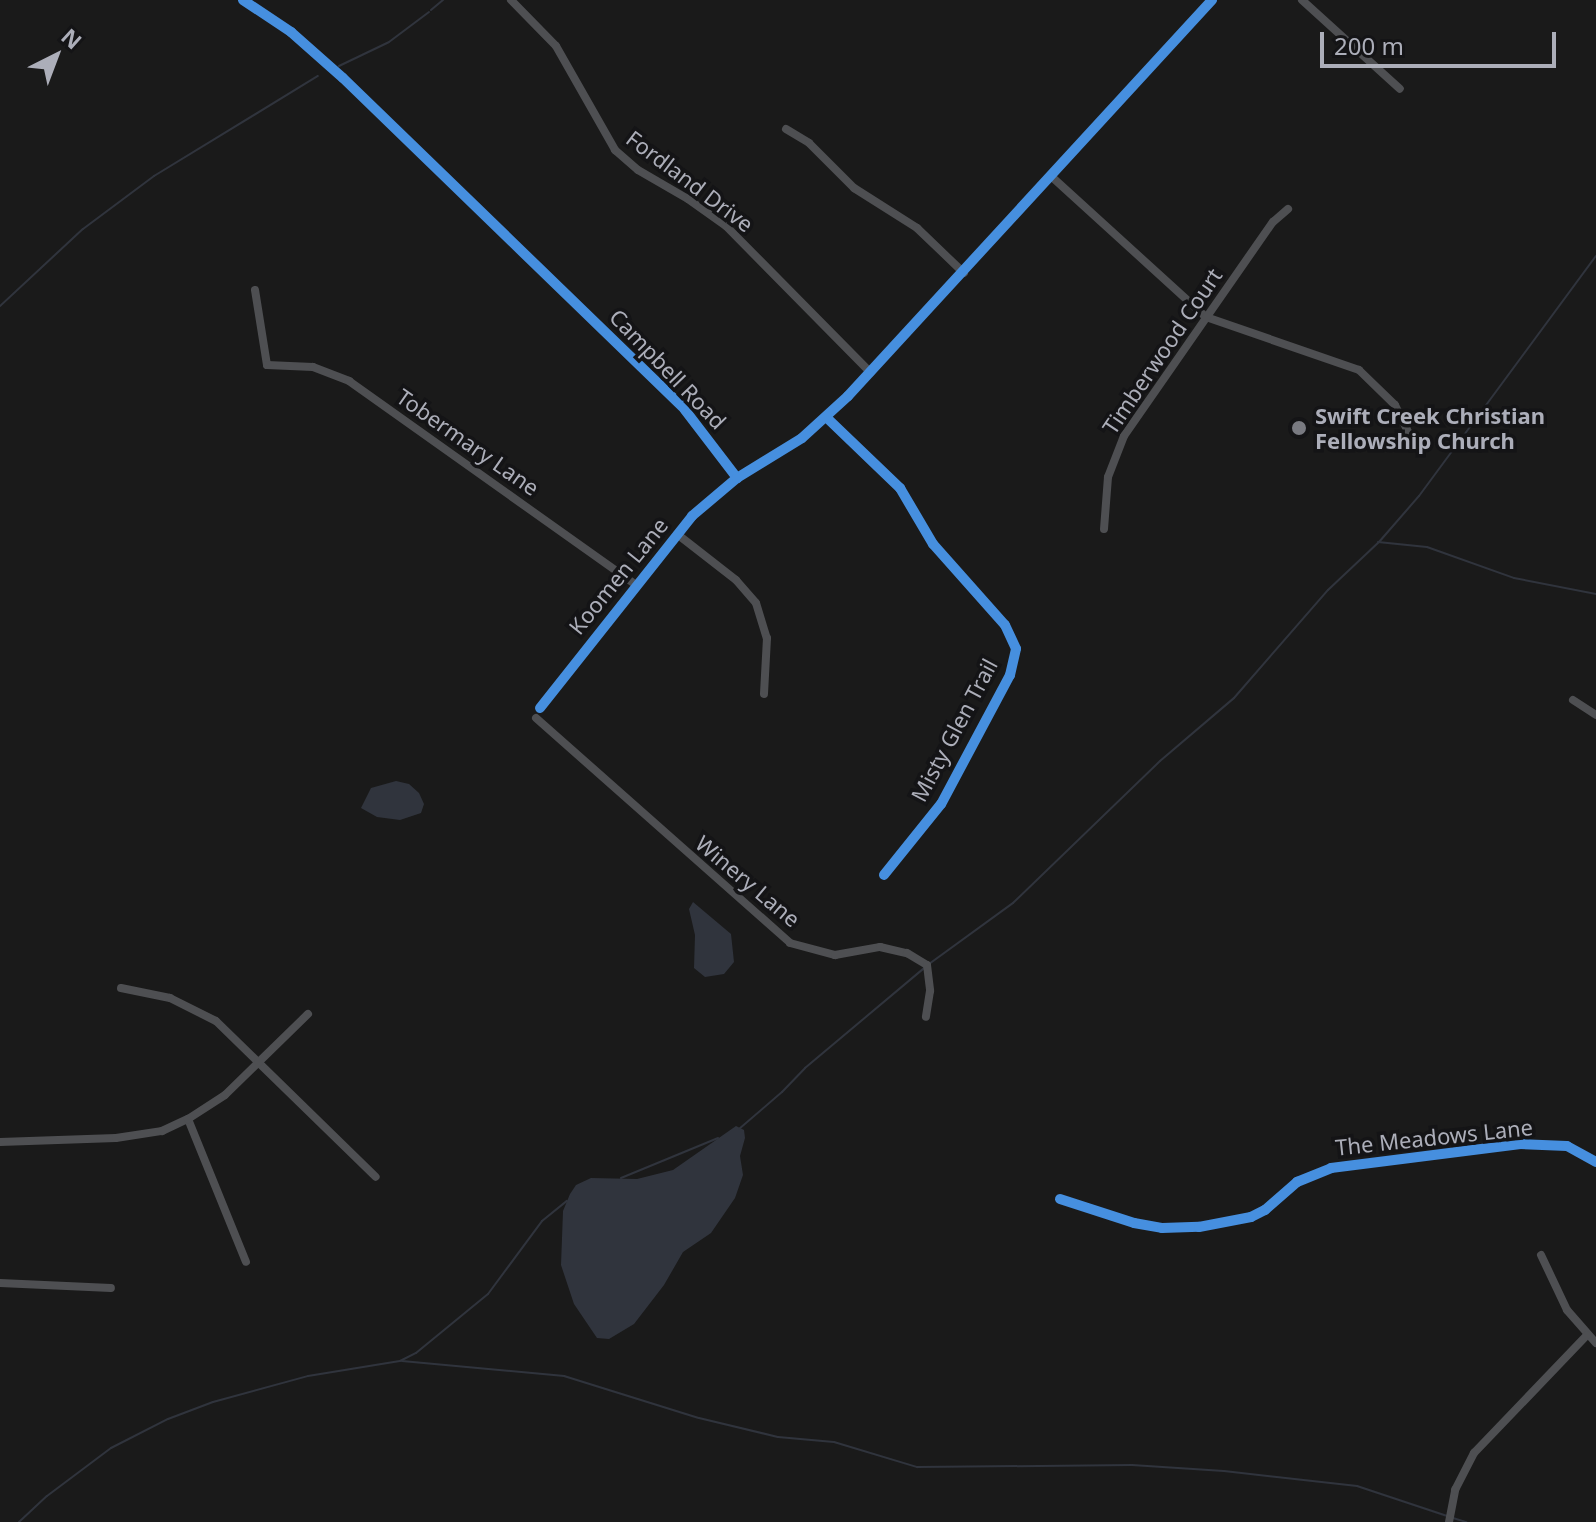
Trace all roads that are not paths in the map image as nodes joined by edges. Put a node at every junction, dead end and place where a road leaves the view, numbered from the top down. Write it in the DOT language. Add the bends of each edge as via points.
graph roads {
  1 [pos="243,0"];
  2 [pos="511,0"];
  3 [pos="1212,0"];
  4 [pos="1302,0"];
  5 [pos="1400,89"];
  6 [pos="786,129"];
  7 [pos="1052,177"];
  8 [pos="1288,209"];
  9 [pos="964,273"];
  10 [pos="255,290"];
  11 [pos="1206,317"];
  12 [pos="871,373"];
  13 [pos="826,417"];
  14 [pos="1411,438"];
  15 [pos="737,478"];
  16 [pos="1104,529"];
  17 [pos="677,534"];
  18 [pos="635,584"];
  19 [pos="764,694"];
  20 [pos="1573,700"];
  21 [pos="538,713"];
  22 [pos="1596,715"];
  23 [pos="884,875"];
  24 [pos="121,988"];
  25 [pos="308,1014"];
  26 [pos="926,1017"];
  27 [pos="259,1063"];
  28 [pos="188,1119"];
  29 [pos="0,1142"];
  30 [pos="1594,1160"];
  31 [pos="376,1177"];
  32 [pos="1060,1199"];
  33 [pos="1541,1255"];
  34 [pos="246,1262"];
  35 [pos="0,1283"];
  36 [pos="111,1288"];
  37 [pos="1587,1335"];
  38 [pos="1596,1343"];
  39 [pos="1449,1522"];
  1 -- 15 [label="street, Campbell Road" via="291,32 343,78 685,410"];
  2 -- 12 [label="street, Fordland Drive" via="556,46 615,150 716,217"];
  3 -- 7 [label="street"];
  4 -- 5 [label="street"];
  6 -- 9 [label="street" via="809,143 854,188 917,228"];
  7 -- 9 [label="street"];
  7 -- 11 [label="street"];
  8 -- 11 [label="street, Timberwood Court" via="1273,222"];
  9 -- 12 [label="street"];
  10 -- 18 [label="street, Tobermary Lane" via="267,365 313,367 349,381"];
  11 -- 14 [label="street" via="1359,370 1395,405"];
  11 -- 16 [label="street, Timberwood Court" via="1117,448 1108,477"];
  12 -- 13 [label="street"];
  13 -- 15 [label="street" via="787,449"];
  13 -- 23 [label="street, Misty Glen Trail" via="900,488 933,544 1005,625 1016,649 1010,675 941,804"];
  15 -- 17 [label="street, Koomen Lane" via="702,505"];
  17 -- 18 [label="street, Koomen Lane"];
  17 -- 19 [label="street" via="736,580 756,603 767,638"];
  18 -- 21 [label="street, Koomen Lane"];
  20 -- 22 [label="street"];
  21 -- 26 [label="street, Winery Lane" via="790,943 835,955 880,947 907,953 927,965"];
  24 -- 27 [label="street" via="197,1008"];
  25 -- 27 [label="street"];
  27 -- 28 [label="street" via="225,1095"];
  27 -- 31 [label="street"];
  28 -- 29 [label="street" via="138,1136"];
  28 -- 34 [label="street"];
  30 -- 32 [label="street, The Meadows Lane" via="1567,1146 1520,1144 1331,1168 1297,1182 1251,1217 1199,1227 1134,1223"];
  33 -- 37 [label="street" via="1567,1310"];
  35 -- 36 [label="street"];
  37 -- 38 [label="street"];
  37 -- 39 [label="street" via="1474,1453 1455,1490"];
}
